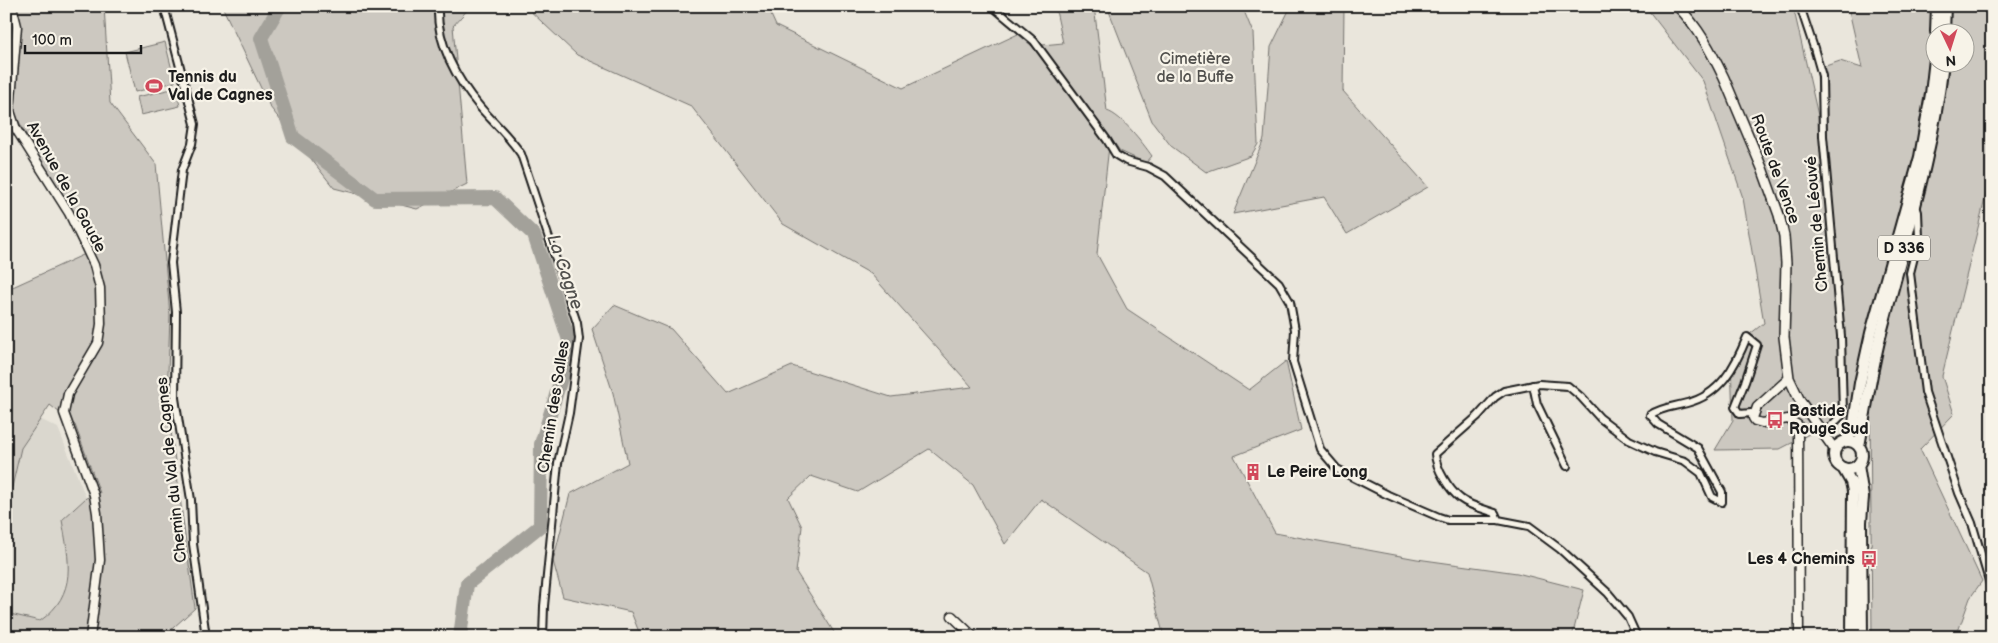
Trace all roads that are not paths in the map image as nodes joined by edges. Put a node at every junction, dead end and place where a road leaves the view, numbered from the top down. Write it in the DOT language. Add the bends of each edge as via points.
graph roads {
  1 [pos="12,6"];
  2 [pos="164,6"];
  3 [pos="438,6"];
  4 [pos="992,6"];
  5 [pos="1677,6"];
  6 [pos="1800,6"];
  7 [pos="1937,6"];
  8 [pos="1945,6"];
  9 [pos="1936,22"];
  10 [pos="1944,22"];
  11 [pos="1934,72"];
  12 [pos="1942,72"];
  13 [pos="1911,191"];
  14 [pos="1912,223"];
  15 [pos="1895,246"];
  16 [pos="1790,378"];
  17 [pos="1532,386"];
  18 [pos="1753,418"];
  19 [pos="1824,436"];
  20 [pos="1840,445"];
  21 [pos="1859,446"];
  22 [pos="1858,465"];
  23 [pos="1567,466"];
  24 [pos="1843,468"];
  25 [pos="1498,520"];
  26 [pos="1992,591"];
  27 [pos="952,616"];
  28 [pos="90,637"];
  29 [pos="206,637"];
  30 [pos="543,637"];
  31 [pos="974,637"];
  32 [pos="1637,637"];
  33 [pos="1799,637"];
  34 [pos="1852,637"];
  35 [pos="1862,637"];
  1 -- 28 [label="street, Avenue de la Gaude" via="17,26 10,111 16,129 69,213 94,265 100,288 98,343 68,394 64,413 94,495 97,513 100,560"];
  2 -- 29 [label="street, Chemin du Val de Cagnes" via="194,124 192,144 182,170 171,263 176,312 175,398"];
  3 -- 30 [label="street, Chemin des Salles" via="440,34 451,64 480,108 521,154 578,331 569,413 558,463"];
  4 -- 25 [label="street" via="1034,41 1116,155 1165,176 1279,283 1290,302 1295,330 1293,362 1320,449 1337,469 1439,518"];
  5 -- 16 [label="main road, Route de Vence" via="1692,23 1721,72 1780,215 1786,251 1784,337"];
  6 -- 19 [label="street, Chemin de Léouvé" via="1822,76 1823,136 1841,336 1843,414"];
  7 -- 9 [label="main road"];
  8 -- 10 [label="main road"];
  11 -- 13 [label="main road, D 336"];
  12 -- 14 [label="main road, D 336" via="1934,126"];
  13 -- 14 [label="street" via="1907,217"];
  13 -- 15 [label="main road, D 336"];
  14 -- 15 [label="street"];
  14 -- 21 [label="main road, D 336" via="1880,338"];
  14 -- 26 [label="street" via="1919,237 1910,273 1924,392 1972,523"];
  15 -- 20 [label="main road, D 336" via="1860,383 1854,430"];
  16 -- 18 [label="street" via="1757,407"];
  16 -- 19 [label="main road, Route de Vence" via="1800,401"];
  17 -- 18 [label="street" via="1568,386 1600,418 1629,440 1685,461 1701,473 1712,497 1722,502 1722,492 1698,448 1658,424 1650,415 1661,408 1688,403 1707,395 1727,378 1747,337 1757,346 1734,407 1740,414 1751,413"];
  17 -- 23 [label="street" via="1537,404"];
  17 -- 25 [label="street" via="1495,396 1478,416 1435,454 1435,460 1459,498 1495,513"];
  18 -- 33 [label="street" via="1762,423 1788,418 1798,425"];
  19 -- 20 [label="main road"];
  20 -- 21 [label="main road" via="1855,443"];
  20 -- 24 [label="main road" via="1834,454 1836,463"];
  21 -- 22 [label="main road" via="1862,456"];
  22 -- 24 [label="main road" via="1851,469"];
  22 -- 35 [label="main road" via="1863,497 1860,522"];
  24 -- 34 [label="main road" via="1853,491"];
  25 -- 32 [label="street" via="1529,526 1560,548 1608,593 1628,617"];
  27 -- 31 [label="street"];
}
